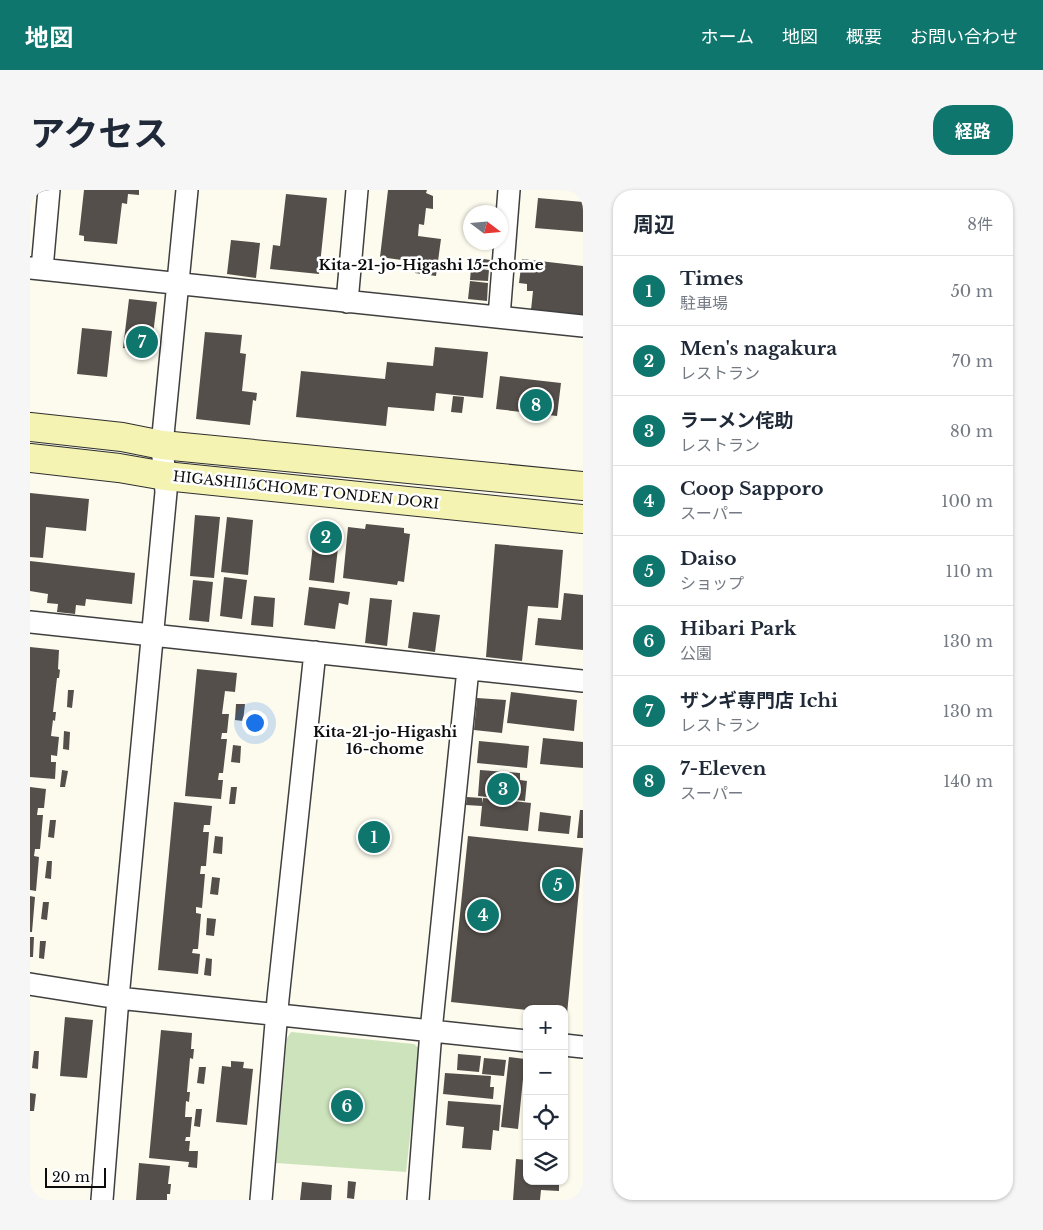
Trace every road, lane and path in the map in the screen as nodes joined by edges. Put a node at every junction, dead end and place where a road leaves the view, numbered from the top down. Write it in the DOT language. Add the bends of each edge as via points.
graph roads {
  1 [pos="49,190"];
  2 [pos="187,190"];
  3 [pos="357,190"];
  4 [pos="510,190"];
  5 [pos="36,268"];
  6 [pos="178,284"];
  7 [pos="347,302"];
  8 [pos="499,317"];
  9 [pos="583,326"];
  10 [pos="30,427"];
  11 [pos="162,445"];
  12 [pos="30,458"];
  13 [pos="165,476"];
  14 [pos="583,486"];
  15 [pos="583,519"];
  16 [pos="30,622"];
  17 [pos="152,634"];
  18 [pos="315,652"];
  19 [pos="468,669"];
  20 [pos="583,681"];
  21 [pos="30,984"];
  22 [pos="118,998"];
  23 [pos="277,1014"];
  24 [pos="431,1030"];
  25 [pos="523,1041"];
  26 [pos="568,1045"];
  27 [pos="583,1047"];
  28 [pos="102,1200"];
  29 [pos="261,1200"];
  30 [pos="418,1200"];
  1 -- 5 [label="street"];
  2 -- 6 [label="street"];
  3 -- 7 [label="street"];
  4 -- 8 [label="street"];
  5 -- 6 [label="street"];
  6 -- 7 [label="street"];
  6 -- 11 [label="street"];
  7 -- 8 [label="street"];
  8 -- 9 [label="street"];
  10 -- 11 [label="street" via="122,437"];
  11 -- 13 [label="street"];
  11 -- 14 [label="street"];
  12 -- 13 [label="street, HIGASHI15CHOME TONDEN DORI"];
  13 -- 15 [label="street, HIGASHI15CHOME TONDEN DORI"];
  13 -- 17 [label="street"];
  16 -- 17 [label="street"];
  17 -- 18 [label="street"];
  17 -- 22 [label="street"];
  18 -- 19 [label="street"];
  18 -- 23 [label="street"];
  19 -- 20 [label="street"];
  19 -- 24 [label="street"];
  21 -- 22 [label="street"];
  22 -- 23 [label="street"];
  22 -- 28 [label="street"];
  23 -- 24 [label="street"];
  23 -- 29 [label="street"];
  24 -- 25 [label="street"];
  24 -- 30 [label="street"];
  26 -- 27 [label="street"];
}
